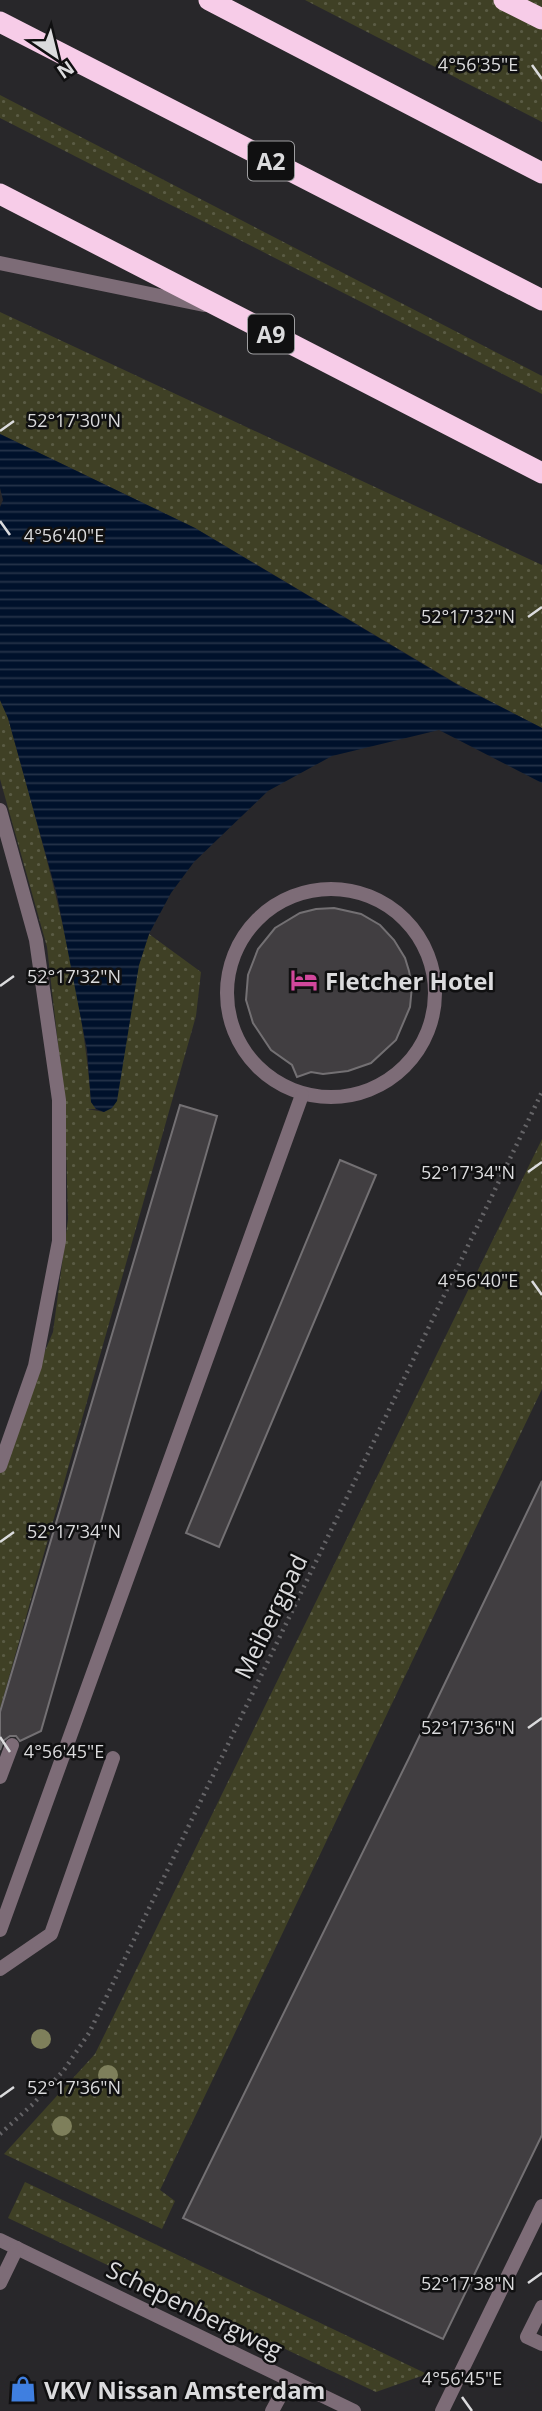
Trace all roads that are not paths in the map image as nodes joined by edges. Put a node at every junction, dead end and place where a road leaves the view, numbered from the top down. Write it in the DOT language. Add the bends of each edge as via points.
graph roads {
  1 [pos="209,0"];
  2 [pos="504,0"];
  3 [pos="542,19"];
  4 [pos="0,22"];
  5 [pos="542,173"];
  6 [pos="0,194"];
  7 [pos="0,263"];
  8 [pos="542,299"];
  9 [pos="220,308"];
  10 [pos="542,473"];
  11 [pos="0,810"];
  12 [pos="302,1095"];
  13 [pos="0,1466"];
  14 [pos="12,1745"];
  15 [pos="113,1758"];
  16 [pos="0,1777"];
  17 [pos="0,1930"];
  18 [pos="0,1969"];
  19 [pos="542,2206"];
  20 [pos="0,2240"];
  21 [pos="17,2248"];
  22 [pos="0,2283"];
  23 [pos="542,2307"];
  24 [pos="542,2344"];
  25 [pos="289,2380"];
  26 [pos="272,2411"];
  27 [pos="354,2411"];
  28 [pos="442,2411"];
  1 -- 5 [label="highway"];
  2 -- 3 [label="highway"];
  4 -- 8 [label="highway, A2"];
  6 -- 9 [label="highway, A9"];
  7 -- 9 [label="street"];
  9 -- 10 [label="highway, A9"];
  11 -- 13 [label="street" via="36,940 59,1100 59,1241 34,1366"];
  12 -- 12 [label="street" via="339,1098 374,1089 404,1068 426,1038 435,1003 433,967 418,934 392,908 359,892 323,888 287,897 257,918 236,948 226,983 228,1019 244,1053 269,1079"];
  12 -- 17 [label="street"];
  14 -- 16 [label="street"];
  15 -- 18 [label="street" via="51,1934"];
  19 -- 28 [label="street"];
  20 -- 21 [label="street, Schepenbergweg"];
  21 -- 22 [label="street"];
  21 -- 25 [label="street, Schepenbergweg"];
  23 -- 24 [label="street" via="527,2337"];
  25 -- 26 [label="street"];
  25 -- 27 [label="street, Schepenbergweg"];
}
